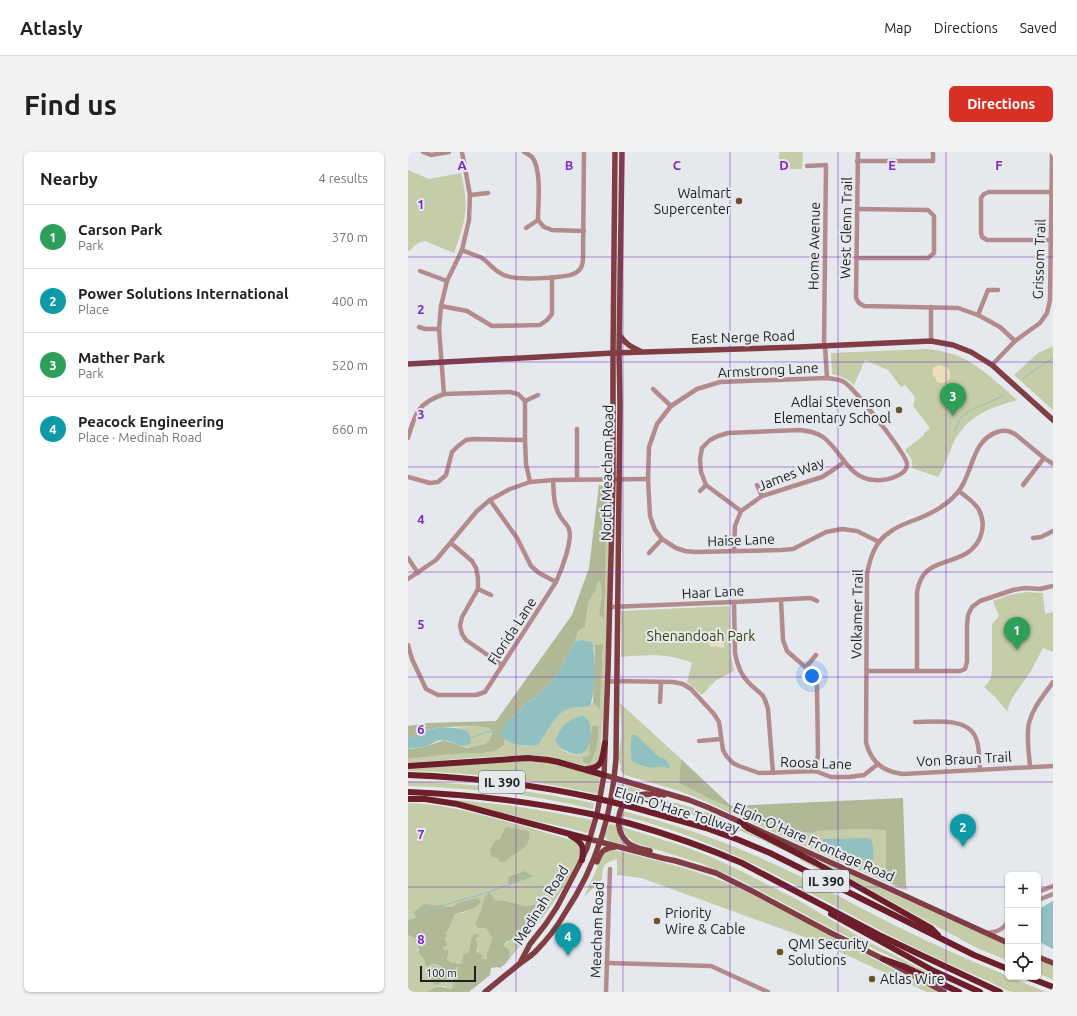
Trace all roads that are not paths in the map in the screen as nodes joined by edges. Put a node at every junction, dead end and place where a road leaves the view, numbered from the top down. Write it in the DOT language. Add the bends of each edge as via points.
graph roads {
  1 [pos="423,152"];
  2 [pos="449,152"];
  3 [pos="462,152"];
  4 [pos="524,152"];
  5 [pos="584,152"];
  6 [pos="615,152"];
  7 [pos="622,152"];
  8 [pos="858,152"];
  9 [pos="933,152"];
  10 [pos="1052,152"];
  11 [pos="857,162"];
  12 [pos="807,166"];
  13 [pos="1053,171"];
  14 [pos="1052,192"];
  15 [pos="488,193"];
  16 [pos="470,195"];
  17 [pos="857,209"];
  18 [pos="538,220"];
  19 [pos="526,228"];
  20 [pos="584,231"];
  21 [pos="1051,240"];
  22 [pos="462,250"];
  23 [pos="856,258"];
  24 [pos="420,271"];
  25 [pos="552,277"];
  26 [pos="447,281"];
  27 [pos="998,290"];
  28 [pos="441,306"];
  29 [pos="930,307"];
  30 [pos="978,315"];
  31 [pos="419,327"];
  32 [pos="439,329"];
  33 [pos="620,336"];
  34 [pos="1015,340"];
  35 [pos="931,341"];
  36 [pos="825,346"];
  37 [pos="642,352"];
  38 [pos="616,353"];
  39 [pos="441,362"];
  40 [pos="408,364"];
  41 [pos="992,365"];
  42 [pos="827,378"];
  43 [pos="653,389"];
  44 [pos="444,394"];
  45 [pos="538,395"];
  46 [pos="526,401"];
  47 [pos="671,406"];
  48 [pos="1053,420"];
  49 [pos="577,429"];
  50 [pos="408,438"];
  51 [pos="525,440"];
  52 [pos="1044,458"];
  53 [pos="844,462"];
  54 [pos="1053,464"];
  55 [pos="408,477"];
  56 [pos="577,479"];
  57 [pos="648,479"];
  58 [pos="553,480"];
  59 [pos="616,480"];
  60 [pos="530,482"];
  61 [pos="706,485"];
  62 [pos="757,485"];
  63 [pos="1023,485"];
  64 [pos="700,490"];
  65 [pos="959,491"];
  66 [pos="762,496"];
  67 [pos="490,500"];
  68 [pos="742,510"];
  69 [pos="1053,531"];
  70 [pos="1033,538"];
  71 [pos="662,539"];
  72 [pos="879,542"];
  73 [pos="451,543"];
  74 [pos="734,551"];
  75 [pos="649,553"];
  76 [pos="408,558"];
  77 [pos="418,573"];
  78 [pos="408,579"];
  79 [pos="556,582"];
  80 [pos="1053,586"];
  81 [pos="478,589"];
  82 [pos="491,595"];
  83 [pos="781,600"];
  84 [pos="817,601"];
  85 [pos="734,602"];
  86 [pos="610,607"];
  87 [pos="617,607"];
  88 [pos="408,645"];
  89 [pos="816,655"];
  90 [pos="502,665"];
  91 [pos="806,667"];
  92 [pos="867,670"];
  93 [pos="917,671"];
  94 [pos="617,681"];
  95 [pos="608,682"];
  96 [pos="661,682"];
  97 [pos="1053,682"];
  98 [pos="660,702"];
  99 [pos="915,722"];
  100 [pos="721,739"];
  101 [pos="698,741"];
  102 [pos="605,743"];
  103 [pos="878,764"];
  104 [pos="408,766"];
  105 [pos="1053,766"];
  106 [pos="1030,767"];
  107 [pos="584,770"];
  108 [pos="980,770"];
  109 [pos="815,771"];
  110 [pos="773,772"];
  111 [pos="604,775"];
  112 [pos="408,776"];
  113 [pos="615,778"];
  114 [pos="602,790"];
  115 [pos="408,792"];
  116 [pos="613,793"];
  117 [pos="674,796"];
  118 [pos="408,799"];
  119 [pos="740,822"];
  120 [pos="564,832"];
  121 [pos="589,839"];
  122 [pos="601,842"];
  123 [pos="620,847"];
  124 [pos="582,860"];
  125 [pos="676,861"];
  126 [pos="610,869"];
  127 [pos="1053,886"];
  128 [pos="1041,891"];
  129 [pos="1053,894"];
  130 [pos="577,896"];
  131 [pos="1041,899"];
  132 [pos="821,905"];
  133 [pos="1005,926"];
  134 [pos="985,933"];
  135 [pos="944,940"];
  136 [pos="1005,942"];
  137 [pos="1041,958"];
  138 [pos="883,959"];
  139 [pos="607,962"];
  140 [pos="520,963"];
  141 [pos="1053,963"];
  142 [pos="1005,968"];
  143 [pos="1035,980"];
  144 [pos="1053,987"];
  145 [pos="485,992"];
  146 [pos="606,992"];
  147 [pos="768,992"];
  148 [pos="944,992"];
  149 [pos="959,992"];
  150 [pos="980,992"];
  151 [pos="1000,992"];
  1 -- 2 [label="street" via="431,155"];
  3 -- 16 [label="street"];
  4 -- 18 [label="street" via="532,156 537,164"];
  5 -- 20 [label="street"];
  6 -- 38 [label="main road, North Meacham Road"];
  7 -- 33 [label="main road, North Meacham Road"];
  8 -- 11 [label="street, West Glenn Trail"];
  9 -- 11 [label="street" via="933,161"];
  10 -- 13 [label="street, Grissom Trail"];
  11 -- 17 [label="street, West Glenn Trail"];
  12 -- 36 [label="street, Home Avenue" via="826,165"];
  13 -- 14 [label="street, Grissom Trail"];
  14 -- 21 [label="street, Grissom Trail"];
  14 -- 21 [label="street" via="989,192 981,198 982,237 987,240"];
  15 -- 16 [label="street"];
  16 -- 22 [label="street" via="470,220"];
  17 -- 23 [label="street, West Glenn Trail"];
  17 -- 23 [label="street" via="928,210 934,216 934,253 928,258"];
  18 -- 19 [label="street"];
  18 -- 20 [label="street" via="544,227 552,230"];
  20 -- 25 [label="street" via="580,270 571,275"];
  21 -- 34 [label="street, Grissom Trail" via="1050,300 1047,313 1040,323"];
  22 -- 25 [label="street" via="482,258 495,271 507,276"];
  22 -- 26 [label="street"];
  23 -- 29 [label="street, West Glenn Trail" via="856,298 859,303 864,306"];
  24 -- 26 [label="street"];
  25 -- 28 [label="street" via="552,314 540,325 492,326 467,311"];
  26 -- 28 [label="street"];
  27 -- 30 [label="street" via="988,290"];
  28 -- 32 [label="street"];
  29 -- 30 [label="street" via="958,308"];
  29 -- 35 [label="street"];
  30 -- 34 [label="street" via="1000,327"];
  31 -- 32 [label="street"];
  32 -- 39 [label="street"];
  33 -- 37 [label="main road" via="629,346"];
  33 -- 38 [label="main road, North Meacham Road"];
  34 -- 41 [label="street, Grissom Trail"];
  35 -- 36 [label="main road, East Nerge Road"];
  35 -- 41 [label="main road, East Nerge Road" via="972,352"];
  36 -- 37 [label="main road, East Nerge Road"];
  36 -- 42 [label="street, Home Avenue"];
  37 -- 38 [label="main road, East Nerge Road"];
  38 -- 39 [label="main road, East Nerge Road"];
  38 -- 59 [label="main road, North Meacham Road"];
  39 -- 40 [label="main road, East Nerge Road"];
  39 -- 44 [label="street"];
  41 -- 48 [label="main road, East Nerge Road"];
  42 -- 47 [label="street, Armstrong Lane" via="720,382 697,389"];
  42 -- 53 [label="street, Armstrong Lane" via="843,381 851,387 906,459 907,467 903,473 891,478 873,480 854,473"];
  43 -- 47 [label="street"];
  44 -- 46 [label="street" via="510,392 518,394"];
  44 -- 50 [label="street" via="427,401 420,408"];
  45 -- 46 [label="street"];
  46 -- 51 [label="street"];
  47 -- 57 [label="street, Armstrong Lane" via="657,424 649,447"];
  49 -- 56 [label="street"];
  51 -- 55 [label="street" via="466,440 452,452 446,474 438,482 430,483"];
  51 -- 60 [label="street"];
  52 -- 54 [label="street"];
  52 -- 63 [label="street"];
  52 -- 65 [label="street, Volkamer Trail" via="1009,431 994,433 985,439 978,449"];
  53 -- 61 [label="street" via="832,445 822,436 811,432 800,430 728,433 710,440 702,448 701,472"];
  53 -- 66 [label="street, James Way" via="822,476"];
  56 -- 58 [label="street"];
  56 -- 59 [label="street"];
  57 -- 59 [label="street"];
  57 -- 71 [label="street, Haise Lane" via="650,516 655,530"];
  58 -- 60 [label="street"];
  58 -- 79 [label="street, Florida Lane" via="554,502 569,528 570,537"];
  59 -- 86 [label="main road, North Meacham Road"];
  59 -- 87 [label="main road, North Meacham Road"];
  60 -- 67 [label="street"];
  61 -- 64 [label="street"];
  61 -- 68 [label="street"];
  62 -- 66 [label="street"];
  65 -- 72 [label="street, Volkamer Trail" via="939,510 888,532"];
  65 -- 93 [label="street" via="979,510 983,529 975,547 966,554 928,570 918,584"];
  66 -- 68 [label="street, James Way"];
  67 -- 73 [label="street" via="477,511"];
  67 -- 79 [label="street" via="517,538 531,566 538,573"];
  68 -- 74 [label="street" via="735,526"];
  69 -- 70 [label="street"];
  71 -- 74 [label="street, Haise Lane" via="685,551"];
  71 -- 75 [label="street"];
  72 -- 74 [label="street, Haise Lane" via="857,531 842,529 826,532 793,548"];
  72 -- 92 [label="street, Volkamer Trail" via="871,557 867,574"];
  73 -- 77 [label="street" via="436,560"];
  73 -- 81 [label="street" via="472,561 476,568"];
  76 -- 77 [label="street"];
  77 -- 78 [label="street"];
  79 -- 90 [label="street, Florida Lane"];
  80 -- 93 [label="street" via="1013,590 980,601 972,607 968,615 965,669 960,672"];
  81 -- 82 [label="street"];
  81 -- 90 [label="street" via="462,617 462,634 466,640"];
  83 -- 84 [label="street, Haar Lane" via="811,598"];
  83 -- 85 [label="street, Haar Lane"];
  83 -- 91 [label="street" via="783,640 787,651"];
  85 -- 87 [label="street, Haar Lane"];
  85 -- 110 [label="street" via="735,653 739,669 766,700"];
  86 -- 87 [label="street, Haar Lane"];
  86 -- 95 [label="main road, North Meacham Road"];
  87 -- 94 [label="main road, North Meacham Road"];
  88 -- 90 [label="street, Florida Lane" via="426,689 438,695 476,695 485,692"];
  89 -- 91 [label="street"];
  91 -- 109 [label="street" via="812,673 817,686 818,755"];
  92 -- 93 [label="street"];
  92 -- 103 [label="street, Volkamer Trail" via="866,742"];
  94 -- 95 [label="street, Roosa Lane"];
  94 -- 96 [label="street, Roosa Lane"];
  94 -- 113 [label="main road, North Meacham Road"];
  95 -- 102 [label="main road, North Meacham Road"];
  96 -- 98 [label="street"];
  96 -- 100 [label="street, Roosa Lane" via="683,684 691,689 719,722"];
  97 -- 106 [label="street" via="1034,710 1029,724"];
  99 -- 108 [label="street" via="948,722 966,726 975,735"];
  100 -- 101 [label="street"];
  100 -- 110 [label="street, Roosa Lane" via="723,750 733,763 759,773"];
  102 -- 107 [label="highway" via="600,764 596,768"];
  102 -- 111 [label="main road, North Meacham Road"];
  103 -- 108 [label="street, Von Braun Trail" via="890,772 903,774"];
  103 -- 109 [label="street, Roosa Lane" via="864,774 849,777 832,777"];
  104 -- 107 [label="highway" via="528,758 548,760"];
  105 -- 106 [label="street, Von Braun Trail"];
  106 -- 108 [label="street, Von Braun Trail"];
  107 -- 111 [label="highway"];
  109 -- 110 [label="street, Roosa Lane"];
  111 -- 113 [label="main road, Elgin-O'Hare Frontage Road"];
  111 -- 114 [label="main road, North Meacham Road"];
  112 -- 135 [label="highway, Elgin-O'Hare Tollway / IL 390, bridge" via="465,778 563,792 632,807 706,828 791,864"];
  113 -- 116 [label="main road, North Meacham Road"];
  113 -- 117 [label="main road, Elgin-O'Hare Frontage Road"];
  114 -- 121 [label="main road, Medinah Road"];
  115 -- 132 [label="highway, Elgin-O'Hare Tollway / IL 390, bridge" via="483,797 542,805 628,823 720,853"];
  116 -- 122 [label="main road, Medinah Road"];
  117 -- 119 [label="main road, Elgin-O'Hare Frontage Road"];
  117 -- 125 [label="main road" via="633,796 622,808 618,825 632,846"];
  118 -- 120 [label="highway" via="457,804"];
  119 -- 134 [label="main road, Elgin-O'Hare Frontage Road"];
  119 -- 135 [label="highway" via="931,928"];
  120 -- 121 [label="highway"];
  120 -- 124 [label="highway" via="580,842 583,847"];
  121 -- 122 [label="main road"];
  121 -- 124 [label="main road, Medinah Road"];
  122 -- 123 [label="main road"];
  122 -- 130 [label="main road, Medinah Road"];
  123 -- 125 [label="main road"];
  123 -- 130 [label="main road" via="603,850 584,889"];
  124 -- 140 [label="main road, Medinah Road" via="557,907 530,944"];
  125 -- 138 [label="main road" via="716,873"];
  126 -- 139 [label="street, Meacham Road"];
  127 -- 128 [label="street"];
  129 -- 131 [label="street"];
  130 -- 140 [label="main road, Medinah Road" via="535,952"];
  132 -- 150 [label="highway" via="832,915 906,956"];
  132 -- 151 [label="highway, Elgin-O'Hare Tollway / IL 390"];
  133 -- 134 [label="street" via="1001,930"];
  134 -- 136 [label="main road, Elgin-O'Hare Frontage Road"];
  135 -- 142 [label="highway, Elgin-O'Hare Tollway / IL 390"];
  137 -- 141 [label="main road"];
  138 -- 148 [label="main road"];
  138 -- 149 [label="highway"];
  139 -- 146 [label="street, Meacham Road"];
  139 -- 147 [label="street" via="711,966"];
  140 -- 145 [label="main road, Medinah Road"];
  143 -- 144 [label="highway"];
}
